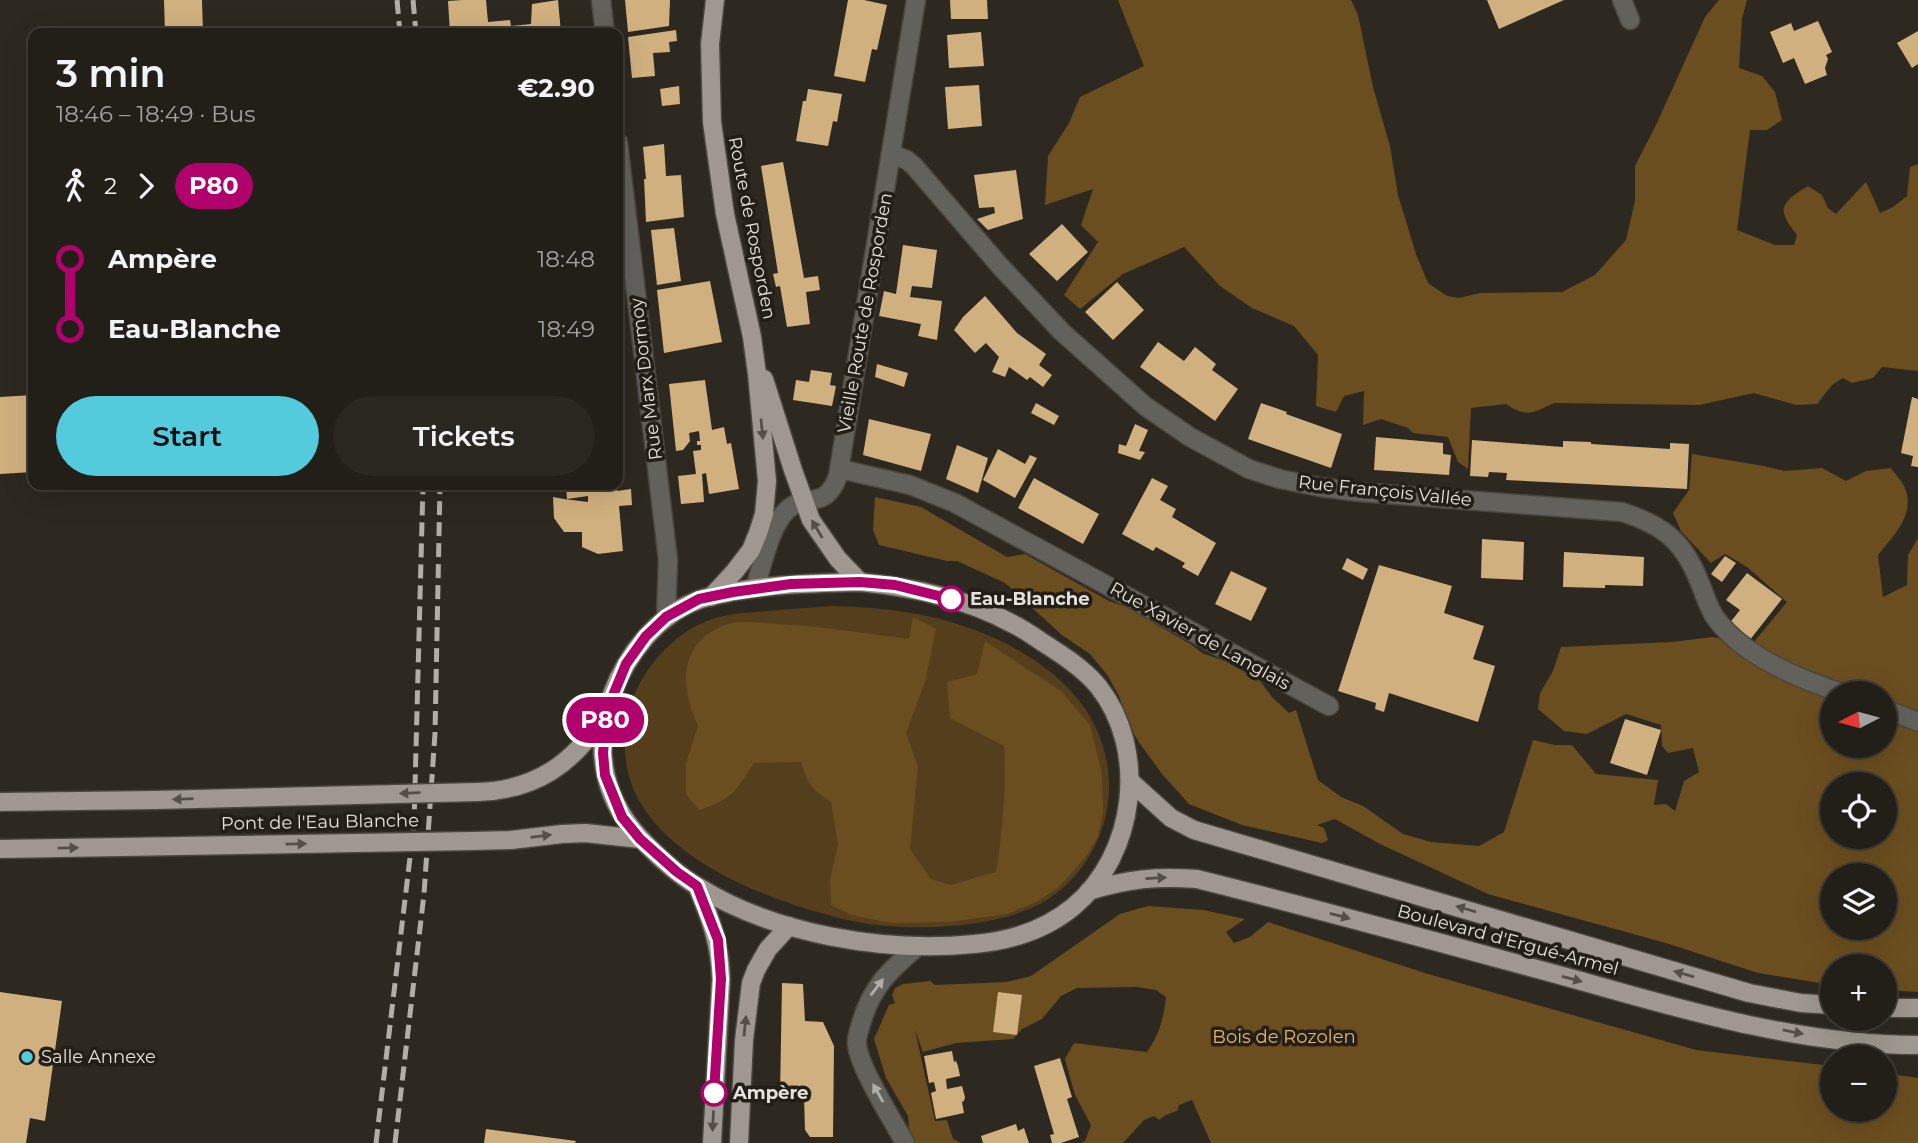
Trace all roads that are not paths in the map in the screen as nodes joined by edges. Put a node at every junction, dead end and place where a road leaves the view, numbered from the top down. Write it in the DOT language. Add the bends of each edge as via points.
graph roads {
  1 [pos="601,0"];
  2 [pos="715,0"];
  3 [pos="916,0"];
  4 [pos="1622,0"];
  5 [pos="1630,20"];
  6 [pos="604,28"];
  7 [pos="891,154"];
  8 [pos="623,184"];
  9 [pos="752,337"];
  10 [pos="840,469"];
  11 [pos="803,501"];
  12 [pos="860,582"];
  13 [pos="755,588"];
  14 [pos="711,597"];
  15 [pos="666,617"];
  16 [pos="1820,684"];
  17 [pos="1329,705"];
  18 [pos="607,710"];
  19 [pos="1897,714"];
  20 [pos="1918,722"];
  21 [pos="1130,781"];
  22 [pos="0,802"];
  23 [pos="640,839"];
  24 [pos="0,849"];
  25 [pos="697,886"];
  26 [pos="1089,891"];
  27 [pos="789,926"];
  28 [pos="918,946"];
  29 [pos="1820,1004"];
  30 [pos="1897,1008"];
  31 [pos="1918,1008"];
  32 [pos="1918,1045"];
  33 [pos="712,1143"];
  34 [pos="739,1143"];
  35 [pos="905,1143"];
  1 -- 6 [label="street"];
  2 -- 9 [label="main road, Route de Rosporden" via="710,44 712,122 725,214"];
  3 -- 7 [label="street, Vieille Route de Rosporden"];
  4 -- 5 [label="street"];
  7 -- 10 [label="street, Vieille Route de Rosporden"];
  7 -- 16 [label="street, Rue François Vallée" via="915,166 1070,339 1145,406 1223,457 1280,479 1320,487 1639,517 1674,539 1696,572 1714,617 1733,639 1788,672"];
  8 -- 15 [label="street, Rue Marx Dormoy" via="668,560"];
  9 -- 11 [label="main road, Route de Rosporden"];
  9 -- 14 [label="main road, Route de Rosporden, one-way" via="767,481 764,514 751,550"];
  10 -- 11 [label="street, Vieille Route de Rosporden" via="834,488 822,499"];
  10 -- 17 [label="street, Rue Xavier de Langlais" via="910,485 955,503"];
  12 -- 11 [label="main road, Route de Rosporden, one-way" via="822,537"];
  11 -- 13 [label="street, Vieille Route de Rosporden" via="787,510 778,523"];
  12 -- 13 [label="main road"];
  12 -- 21 [label="main road" via="951,599 1010,622 1059,652 1096,683 1107,699 1125,740"];
  13 -- 14 [label="main road"];
  14 -- 15 [label="main road"];
  15 -- 18 [label="main road" via="626,664"];
  18 -- 22 [label="main road, Pont de l'Eau Blanche, one-way, bridge" via="582,746 549,773 510,789"];
  18 -- 23 [label="main road" via="605,775 622,817"];
  19 -- 20 [label="street"];
  21 -- 26 [label="main road" via="1121,832"];
  29 -- 21 [label="main road, Boulevard d'Ergué-Armel, one-way" via="1749,993 1194,830 1171,818"];
  24 -- 23 [label="main road, Pont de l'Eau Blanche, one-way, bridge" via="511,840 574,833"];
  23 -- 25 [label="main road"];
  25 -- 27 [label="main road"];
  25 -- 33 [label="main road, one-way" via="718,940 720,959"];
  26 -- 28 [label="main road" via="1073,907 1031,932 978,944"];
  26 -- 32 [label="main road, Boulevard d'Ergué-Armel, one-way" via="1121,882 1197,879 1740,1023 1833,1040"];
  27 -- 28 [label="main road" via="848,939"];
  34 -- 27 [label="main road, one-way" via="751,983 768,949"];
  35 -- 28 [label="street, one-way" via="856,1042 874,990"];
  30 -- 31 [label="main road"];
}
